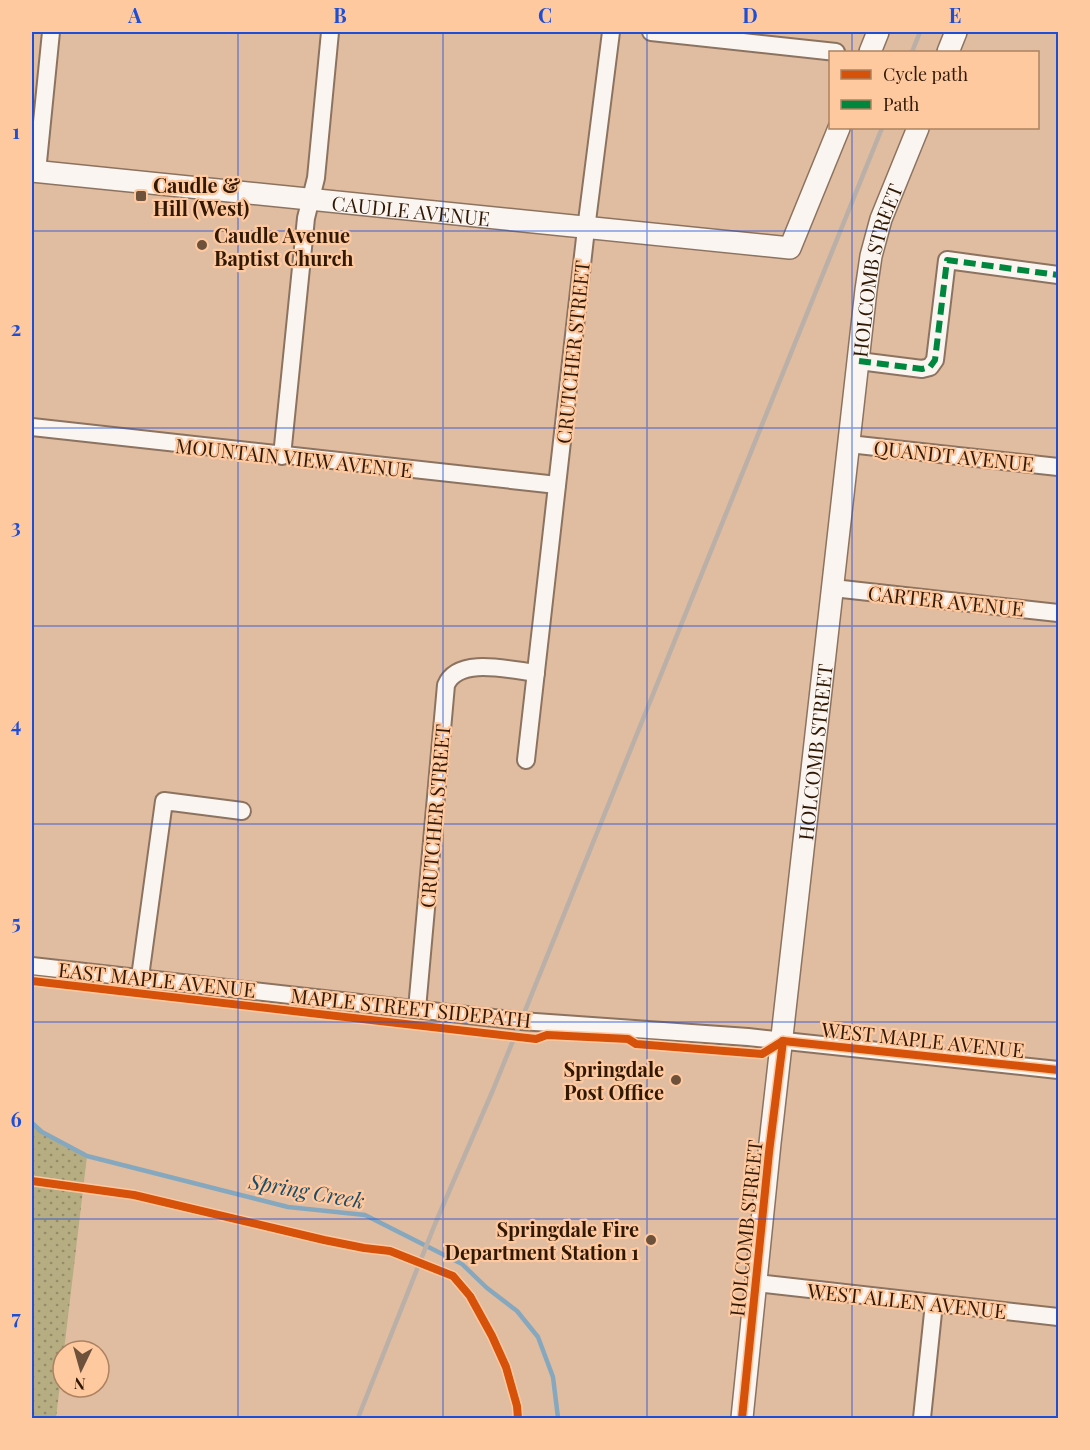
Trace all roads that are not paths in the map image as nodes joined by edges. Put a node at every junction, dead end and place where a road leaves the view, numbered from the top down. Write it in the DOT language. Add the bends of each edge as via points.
graph roads {
  1 [pos="51,32"];
  2 [pos="330,32"];
  3 [pos="611,32"];
  4 [pos="651,32"];
  5 [pos="878,32"];
  6 [pos="956,32"];
  7 [pos="829,51"];
  8 [pos="870,51"];
  9 [pos="948,51"];
  10 [pos="839,129"];
  11 [pos="918,129"];
  12 [pos="34,172"];
  13 [pos="310,201"];
  14 [pos="586,229"];
  15 [pos="1059,275"];
  16 [pos="859,361"];
  17 [pos="32,427"];
  18 [pos="849,444"];
  19 [pos="282,456"];
  20 [pos="1059,467"];
  21 [pos="557,485"];
  22 [pos="833,588"];
  23 [pos="1059,613"];
  24 [pos="536,673"];
  25 [pos="526,760"];
  26 [pos="242,811"];
  27 [pos="32,966"];
  28 [pos="140,977"];
  29 [pos="417,1009"];
  30 [pos="783,1041"];
  31 [pos="1059,1070"];
  32 [pos="756,1283"];
  33 [pos="934,1303"];
  34 [pos="1059,1317"];
  35 [pos="742,1419"];
  36 [pos="922,1419"];
  1 -- 12 [label="street"];
  2 -- 13 [label="street" via="316,178"];
  3 -- 14 [label="street, CRUTCHER STREET"];
  4 -- 7 [label="street"];
  5 -- 8 [label="street"];
  6 -- 9 [label="street"];
  10 -- 14 [label="street, CAUDLE AVENUE" via="790,248"];
  11 -- 16 [label="street, HOLCOMB STREET" via="881,219 871,256"];
  12 -- 13 [label="street, CAUDLE AVENUE"];
  13 -- 14 [label="street, CAUDLE AVENUE"];
  13 -- 19 [label="street"];
  14 -- 21 [label="street, CRUTCHER STREET"];
  15 -- 16 [label="street" via="947,260 935,360 930,367"];
  16 -- 18 [label="street, HOLCOMB STREET"];
  17 -- 19 [label="street, MOUNTAIN VIEW AVENUE"];
  18 -- 20 [label="street, QUANDT AVENUE"];
  18 -- 22 [label="street, HOLCOMB STREET"];
  19 -- 21 [label="street, MOUNTAIN VIEW AVENUE"];
  21 -- 24 [label="street, CRUTCHER STREET"];
  22 -- 23 [label="street, CARTER AVENUE"];
  22 -- 30 [label="street, HOLCOMB STREET"];
  24 -- 25 [label="street, CRUTCHER STREET"];
  24 -- 29 [label="street, CRUTCHER STREET" via="473,667 455,672 446,686"];
  26 -- 28 [label="street" via="164,801"];
  27 -- 28 [label="street, EAST MAPLE AVENUE"];
  28 -- 29 [label="street, EAST MAPLE AVENUE"];
  29 -- 30 [label="street, EAST MAPLE AVENUE"];
  30 -- 31 [label="street, WEST MAPLE AVENUE"];
  30 -- 32 [label="street, HOLCOMB STREET"];
  32 -- 33 [label="street, WEST ALLEN AVENUE"];
  32 -- 35 [label="street, HOLCOMB STREET"];
  33 -- 34 [label="street, WEST ALLEN AVENUE"];
  33 -- 36 [label="street"];
}
